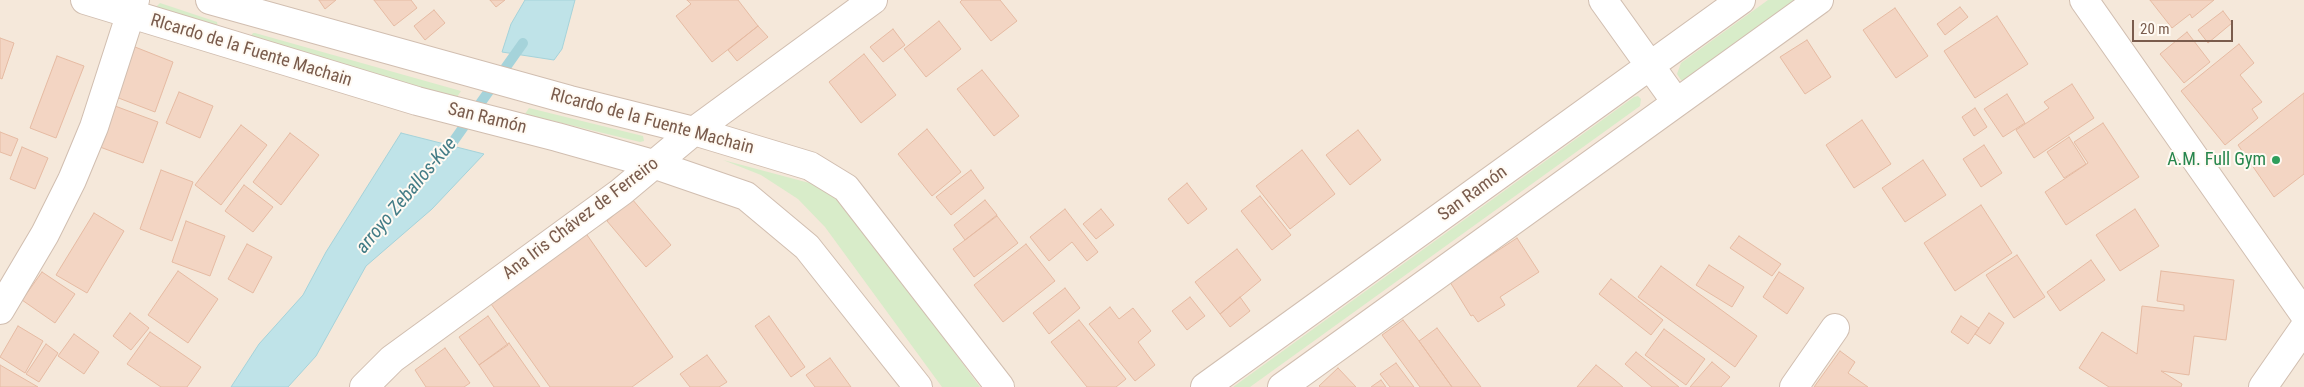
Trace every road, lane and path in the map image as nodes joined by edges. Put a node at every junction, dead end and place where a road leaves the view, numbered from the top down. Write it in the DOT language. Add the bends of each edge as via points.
graph roads {
  1 [pos="85,0"];
  2 [pos="210,0"];
  3 [pos="873,0"];
  4 [pos="1603,0"];
  5 [pos="1741,0"];
  6 [pos="1818,0"];
  7 [pos="2084,0"];
  8 [pos="254,5"];
  9 [pos="133,7"];
  10 [pos="235,46"];
  11 [pos="1650,66"];
  12 [pos="417,101"];
  13 [pos="1676,102"];
  14 [pos="694,131"];
  15 [pos="653,164"];
  16 [pos="0,310"];
  17 [pos="2304,314"];
  18 [pos="1835,328"];
  19 [pos="2304,328"];
  20 [pos="364,387"];
  21 [pos="918,387"];
  22 [pos="1000,387"];
  23 [pos="1205,387"];
  24 [pos="1282,387"];
  25 [pos="1794,387"];
  26 [pos="2263,387"];
  1 -- 9 [label="street, RIcardo de la Fuente Machain"];
  2 -- 8 [label="street, RIcardo de la Fuente Machain"];
  3 -- 14 [label="street, Ana Iris Chávez de Ferreiro"];
  4 -- 11 [label="street"];
  5 -- 11 [label="street, San Ramón"];
  6 -- 13 [label="street"];
  7 -- 17 [label="street"];
  8 -- 10 [label="street"];
  8 -- 14 [label="street, RIcardo de la Fuente Machain" via="430,62"];
  9 -- 10 [label="street, RIcardo de la Fuente Machain"];
  9 -- 16 [label="street" via="94,127 72,180 45,234"];
  10 -- 12 [label="street, RIcardo de la Fuente Machain"];
  11 -- 13 [label="street"];
  11 -- 23 [label="street, San Ramón"];
  12 -- 15 [label="street, San Ramón"];
  13 -- 24 [label="street"];
  14 -- 15 [label="street, Ana Iris Chávez de Ferreiro"];
  14 -- 22 [label="street, RIcardo de la Fuente Machain" via="810,166 846,188"];
  15 -- 20 [label="street, Ana Iris Chávez de Ferreiro" via="621,192 392,359"];
  15 -- 21 [label="street" via="746,196 806,247"];
  18 -- 25 [label="street"];
  19 -- 26 [label="street"];
}
